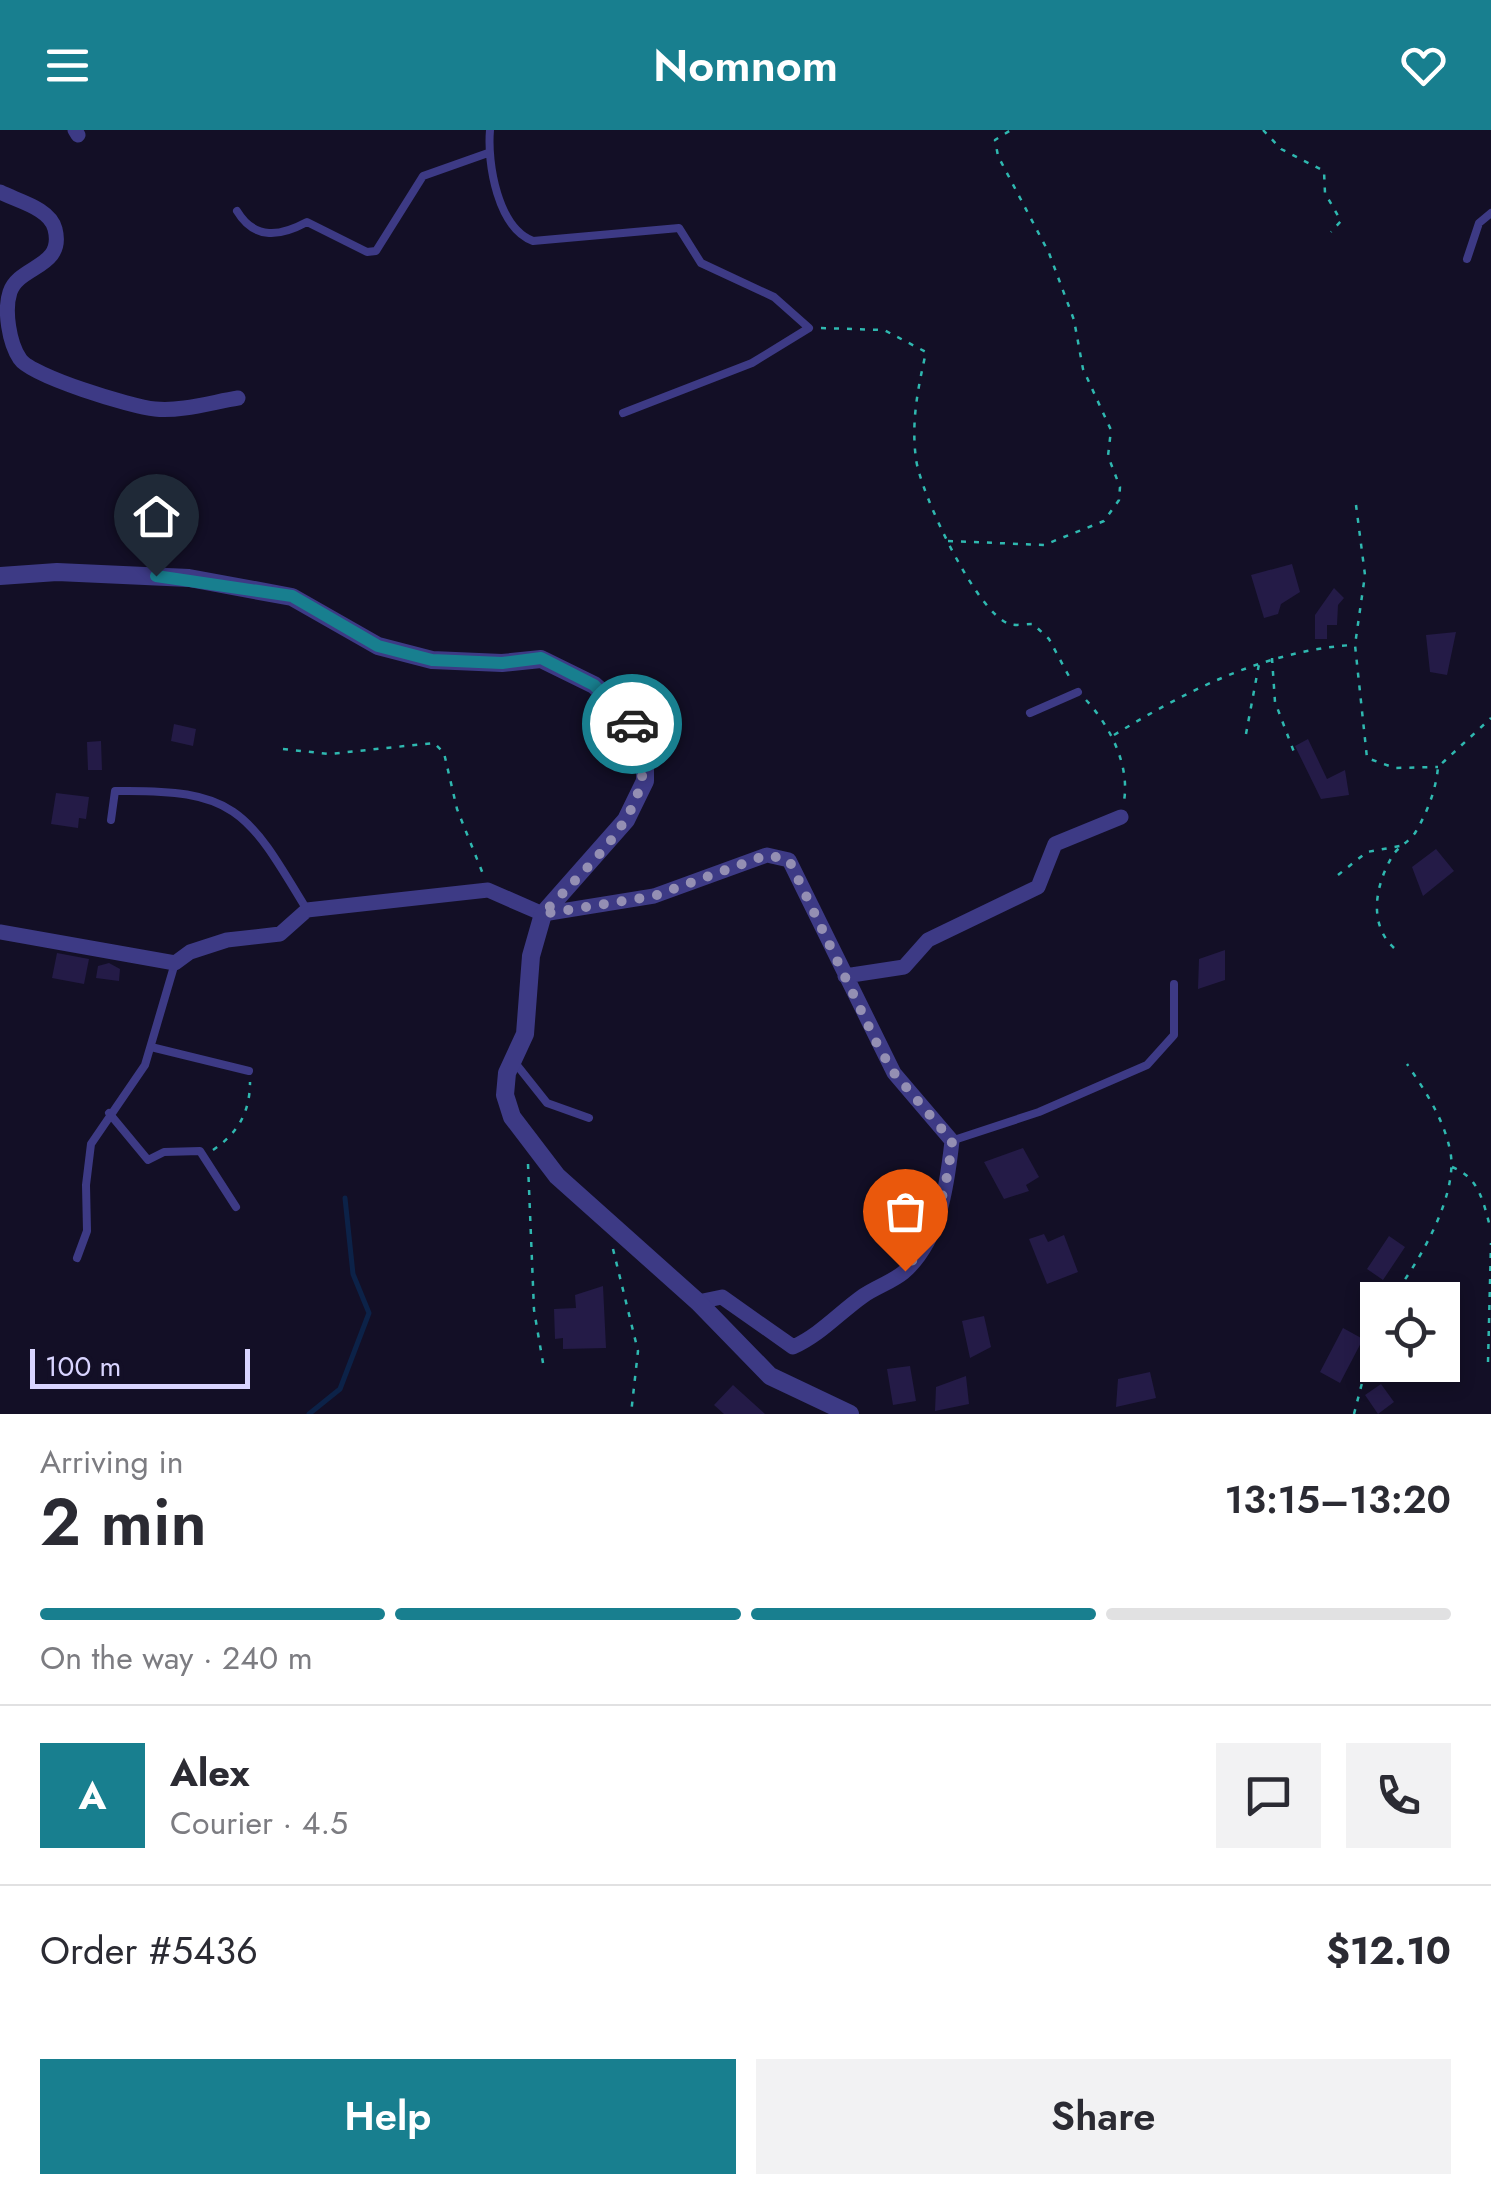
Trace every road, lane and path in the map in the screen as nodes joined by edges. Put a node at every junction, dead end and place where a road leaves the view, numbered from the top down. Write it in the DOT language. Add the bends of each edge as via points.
graph roads {
  1 [pos="490,130"];
  2 [pos="1010,130"];
  3 [pos="1263,130"];
  4 [pos="488,153"];
  5 [pos="0,192"];
  6 [pos="237,211"];
  7 [pos="1491,213"];
  8 [pos="1332,232"];
  9 [pos="1467,259"];
  10 [pos="809,328"];
  11 [pos="238,398"];
  12 [pos="624,413"];
  13 [pos="1356,505"];
  14 [pos="947,541"];
  15 [pos="0,576"];
  16 [pos="1342,639"];
  17 [pos="1355,645"];
  18 [pos="1344,646"];
  19 [pos="1272,658"];
  20 [pos="1260,663"];
  21 [pos="1078,692"];
  22 [pos="1030,713"];
  23 [pos="1491,718"];
  24 [pos="1246,734"];
  25 [pos="1113,736"];
  26 [pos="283,749"];
  27 [pos="1294,752"];
  28 [pos="1438,767"];
  29 [pos="1122,818"];
  30 [pos="111,820"];
  31 [pos="1401,845"];
  32 [pos="1338,875"];
  33 [pos="488,890"];
  34 [pos="307,910"];
  35 [pos="543,914"];
  36 [pos="0,932"];
  37 [pos="1394,948"];
  38 [pos="175,963"];
  39 [pos="845,976"];
  40 [pos="1174,984"];
  41 [pos="152,1047"];
  42 [pos="513,1060"];
  43 [pos="1407,1064"];
  44 [pos="249,1070"];
  45 [pos="109,1113"];
  46 [pos="590,1118"];
  47 [pos="952,1141"];
  48 [pos="532,1148"];
  49 [pos="207,1164"];
  50 [pos="1450,1166"];
  51 [pos="236,1207"];
  52 [pos="608,1221"];
  53 [pos="1491,1230"];
  54 [pos="1491,1243"];
  55 [pos="76,1258"];
  56 [pos="1402,1282"];
  57 [pos="698,1302"];
  58 [pos="1488,1362"];
  59 [pos="543,1363"];
  60 [pos="1362,1382"];
  61 [pos="632,1414"];
  62 [pos="850,1414"];
  63 [pos="1354,1414"];
  1 -- 4 [label="lane"];
  2 -- 14 [label="path" via="994,140 998,156 1049,254 1074,320 1084,369 1111,430 1108,456 1120,500 1104,521 1044,546"];
  3 -- 8 [label="path" via="1280,149 1324,171 1325,193 1341,222"];
  4 -- 6 [label="lane" via="423,176 376,251 307,222 282,235 256,231"];
  4 -- 10 [label="lane" via="518,236 533,241 679,228 701,263 774,297"];
  5 -- 11 [label="street" via="43,212 55,227 56,246 46,264 14,284 8,296 20,360 46,376 156,410"];
  7 -- 9 [label="lane" via="1479,223"];
  10 -- 12 [label="lane" via="752,363"];
  10 -- 14 [label="path" via="884,330 926,352 914,410 916,463"];
  13 -- 17 [label="path" via="1365,575"];
  14 -- 21 [label="path" via="990,610 1008,624 1033,624 1049,639"];
  15 -- 35 [label="street" via="189,578 292,596 378,646 432,660 541,658 594,685 634,726 645,751 645,780 626,820"];
  16 -- 18 [label="path"];
  17 -- 18 [label="path"];
  17 -- 28 [label="path" via="1367,758 1395,768"];
  18 -- 19 [label="path"];
  19 -- 20 [label="path"];
  19 -- 27 [label="path" via="1275,702"];
  20 -- 24 [label="path"];
  20 -- 25 [label="path" via="1174,699"];
  21 -- 22 [label="lane"];
  21 -- 25 [label="path"];
  23 -- 28 [label="path"];
  25 -- 29 [label="path" via="1126,792"];
  26 -- 33 [label="path" via="329,754 434,743 444,752"];
  28 -- 31 [label="path" via="1436,788 1412,837"];
  29 -- 39 [label="street" via="1055,844 1038,887 928,940 904,966"];
  30 -- 34 [label="lane" via="115,790 207,796 250,824"];
  31 -- 32 [label="path" via="1368,852"];
  31 -- 37 [label="path" via="1374,918"];
  33 -- 34 [label="street"];
  33 -- 35 [label="street"];
  34 -- 38 [label="street" via="280,934 226,940"];
  35 -- 39 [label="street" via="654,896 782,855"];
  35 -- 42 [label="street" via="531,956 526,1034"];
  36 -- 38 [label="street"];
  38 -- 41 [label="lane"];
  39 -- 47 [label="street" via="894,1073"];
  40 -- 47 [label="lane" via="1174,1036 1147,1065"];
  41 -- 44 [label="lane"];
  41 -- 45 [label="lane"];
  42 -- 46 [label="lane" via="547,1103"];
  42 -- 48 [label="street" via="505,1095"];
  43 -- 50 [label="path" via="1430,1098"];
  44 -- 49 [label="path" via="250,1094 240,1123 210,1152"];
  45 -- 49 [label="lane" via="148,1160 164,1152 200,1151"];
  45 -- 55 [label="lane" via="91,1144 88,1230"];
  47 -- 57 [label="street" via="946,1191 931,1234 905,1271 808,1340 792,1347 722,1297"];
  48 -- 52 [label="street"];
  48 -- 59 [label="path" via="526,1174"];
  49 -- 51 [label="lane"];
  50 -- 53 [label="path" via="1470,1174"];
  50 -- 56 [label="path" via="1428,1243"];
  52 -- 57 [label="street"];
  52 -- 61 [label="path" via="638,1351"];
  54 -- 58 [label="path"];
  57 -- 62 [label="street" via="770,1376"];
  60 -- 63 [label="path"];
}
